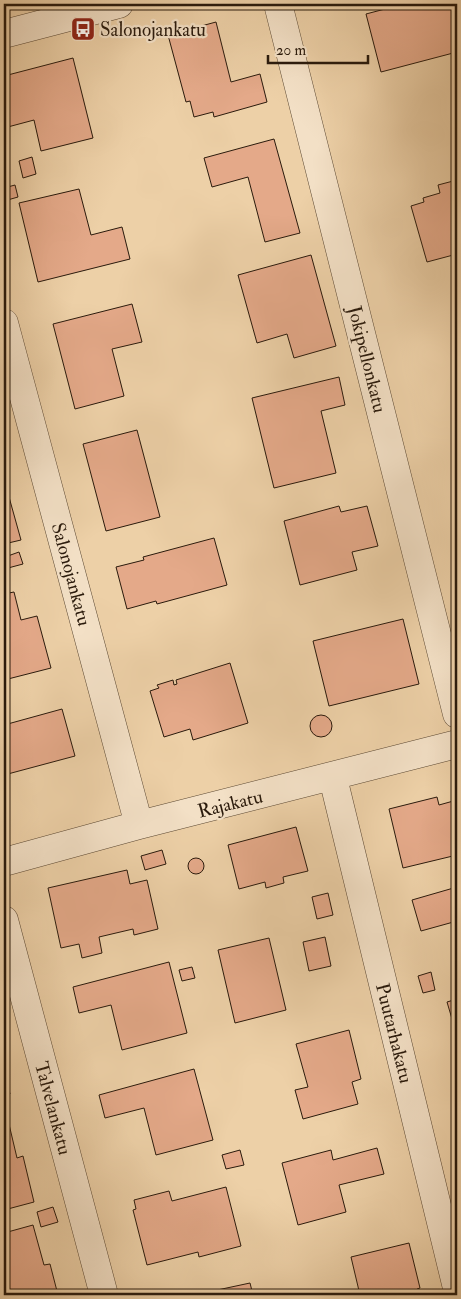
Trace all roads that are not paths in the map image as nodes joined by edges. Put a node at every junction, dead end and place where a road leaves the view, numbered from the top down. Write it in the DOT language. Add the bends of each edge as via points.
graph roads {
  1 [pos="119,4"];
  2 [pos="278,4"];
  3 [pos="4,34"];
  4 [pos="4,323"];
  5 [pos="457,714"];
  6 [pos="457,744"];
  7 [pos="333,778"];
  8 [pos="139,825"];
  9 [pos="4,862"];
  10 [pos="4,920"];
  11 [pos="457,1288"];
  12 [pos="104,1295"];
  1 -- 3 [label="street"];
  2 -- 5 [label="street, Jokipellonkatu"];
  4 -- 8 [label="street, Salonojankatu"];
  6 -- 7 [label="street, Rajakatu"];
  7 -- 8 [label="street, Rajakatu"];
  7 -- 11 [label="street, Puutarhakatu"];
  8 -- 9 [label="street, Rajakatu"];
  10 -- 12 [label="street, Talvelankatu"];
}
